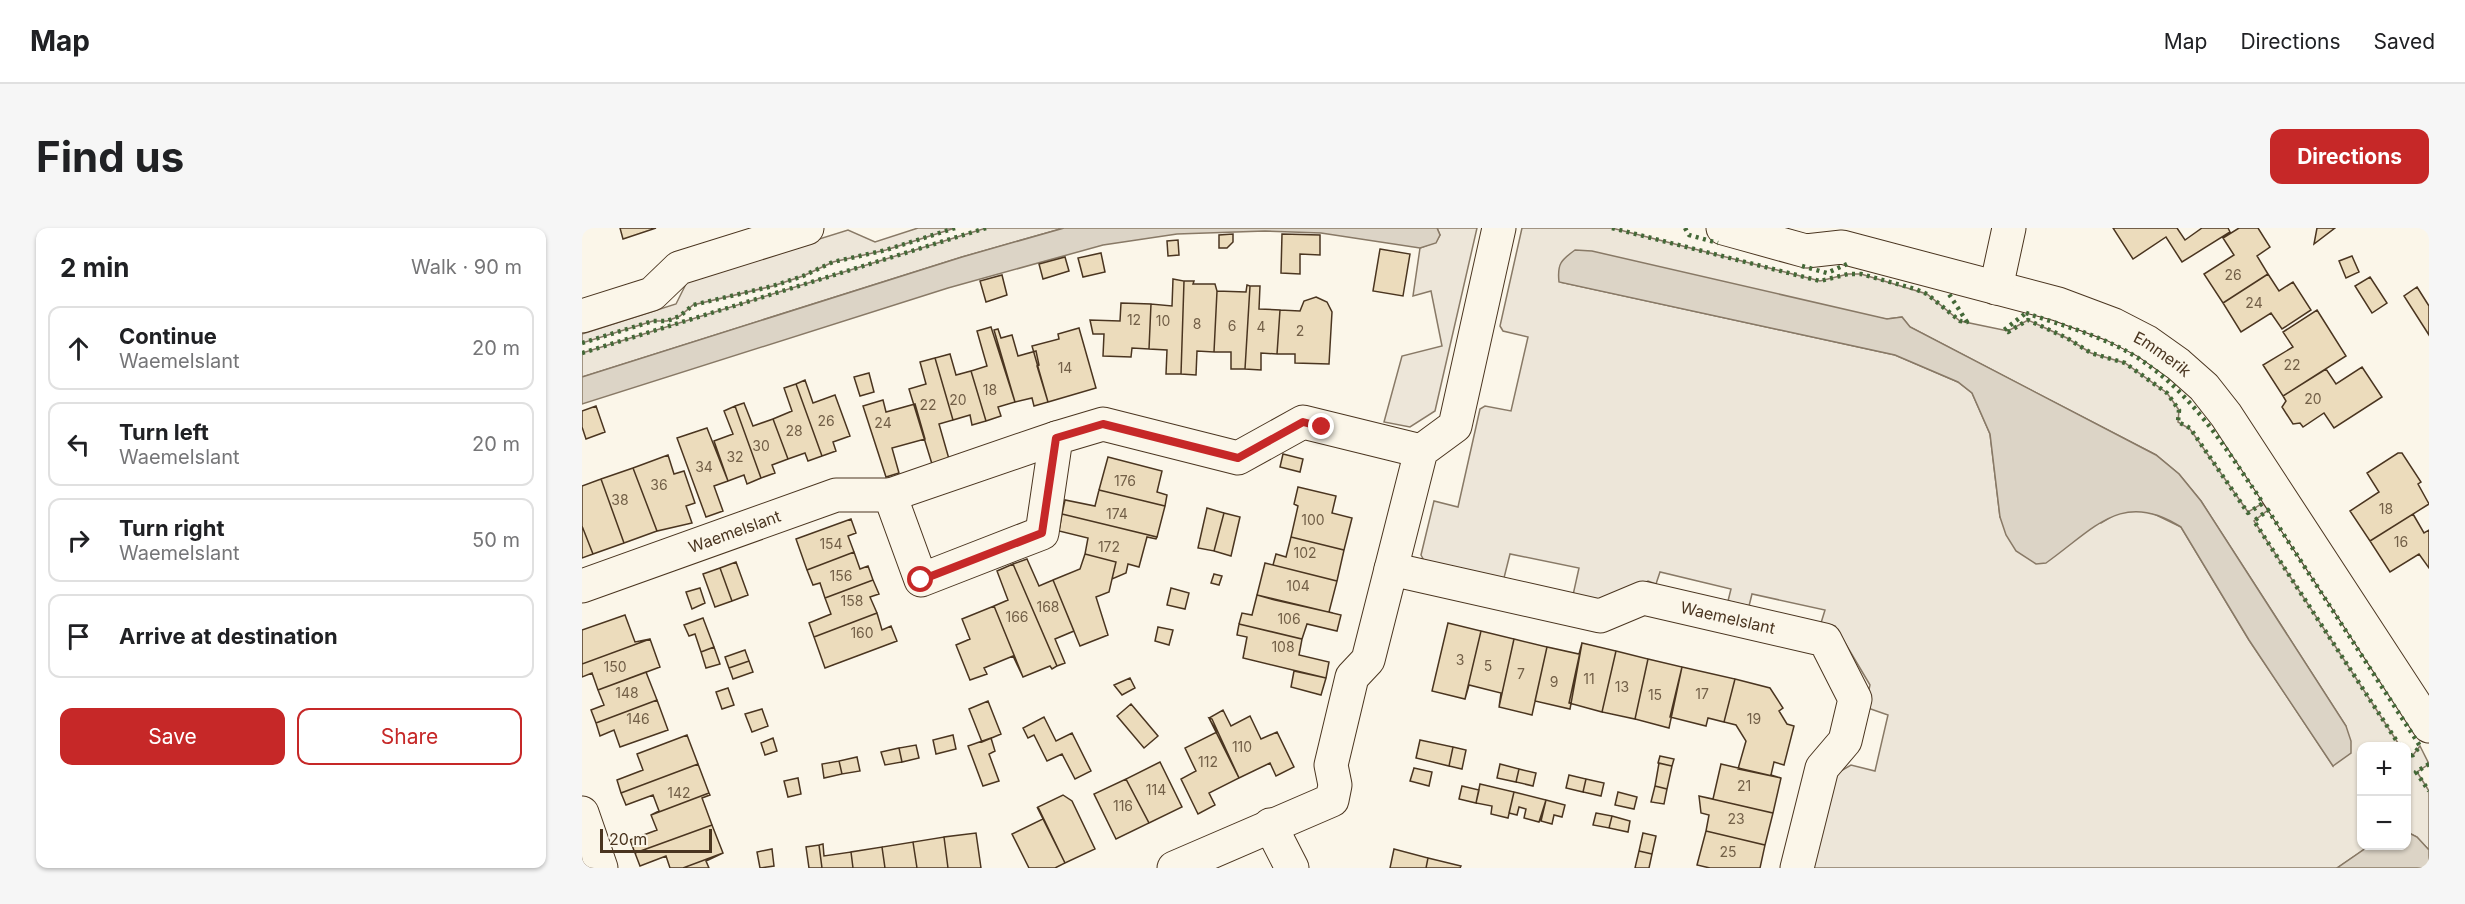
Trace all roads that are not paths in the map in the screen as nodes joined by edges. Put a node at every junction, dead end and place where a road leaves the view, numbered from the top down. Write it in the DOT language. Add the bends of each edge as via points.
graph roads {
  1 [pos="807,228"];
  2 [pos="1499,228"];
  3 [pos="1723,228"];
  4 [pos="2009,228"];
  5 [pos="1996,288"];
  6 [pos="582,316"];
  7 [pos="1056,438"];
  8 [pos="1421,451"];
  9 [pos="890,495"];
  10 [pos="1391,569"];
  11 [pos="582,586"];
  12 [pos="2429,726"];
  13 [pos="582,813"];
  14 [pos="1270,825"];
  15 [pos="601,868"];
  16 [pos="1174,868"];
  17 [pos="1292,868"];
  18 [pos="1797,868"];
  1 -- 6 [label="street" via="679,268 652,294"];
  2 -- 8 [label="street" via="1455,426"];
  3 -- 5 [label="street, Emmerik" via="1806,251 1842,247"];
  4 -- 5 [label="street"];
  5 -- 12 [label="street, Emmerik" via="2058,304 2114,325 2147,342 2204,387 2258,462"];
  7 -- 8 [label="street, Waemelslant" via="1103,424 1238,458 1303,422"];
  7 -- 9 [label="street, Waemelslant"];
  7 -- 9 [label="street" via="1042,533 921,580"];
  8 -- 10 [label="street"];
  9 -- 11 [label="street, Waemelslant" via="836,495"];
  10 -- 14 [label="street" via="1368,660 1352,677 1331,765 1335,785 1332,800"];
  10 -- 18 [label="street, Waemelslant" via="1600,616 1643,598 1825,640 1855,699 1845,741 1822,768"];
  13 -- 15 [label="street"];
  14 -- 16 [label="street"];
  14 -- 17 [label="street"];
}
